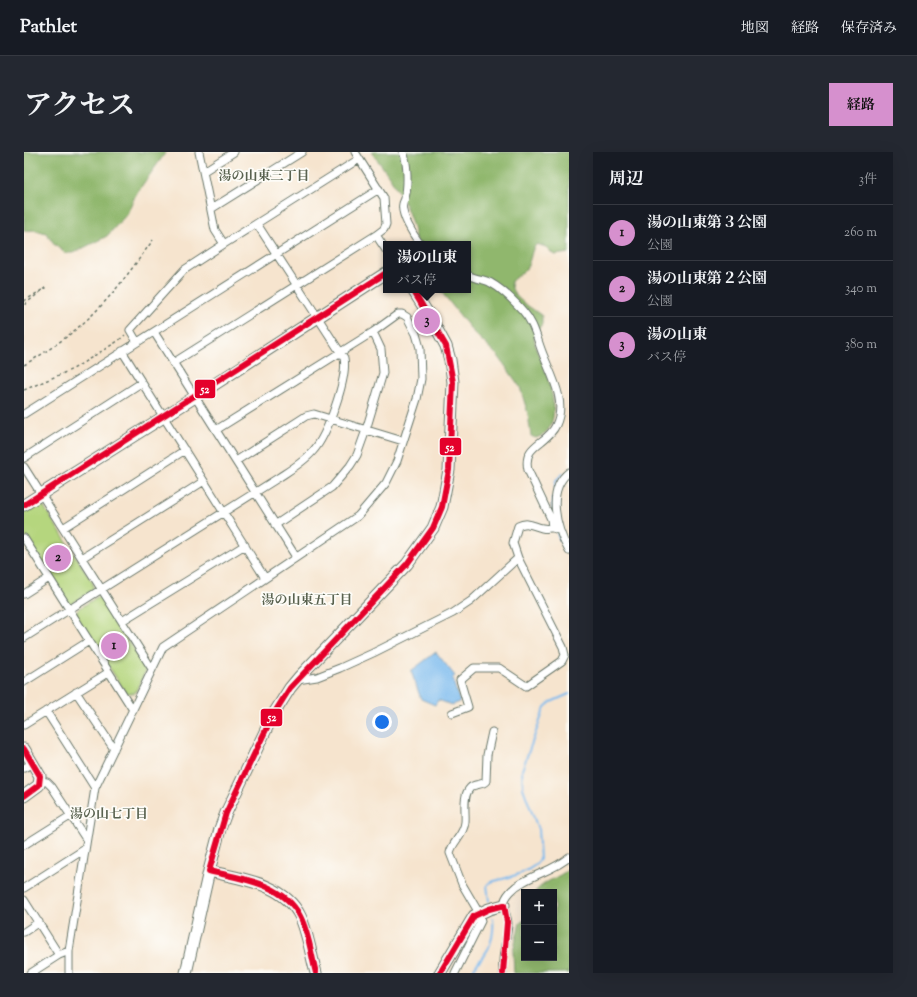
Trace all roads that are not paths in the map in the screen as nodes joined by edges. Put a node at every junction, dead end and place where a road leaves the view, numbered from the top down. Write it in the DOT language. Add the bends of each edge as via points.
graph roads {
  1 [pos="199,152"];
  2 [pos="234,152"];
  3 [pos="302,152"];
  4 [pos="354,152"];
  5 [pos="403,152"];
  6 [pos="359,159"];
  7 [pos="204,171"];
  8 [pos="378,189"];
  9 [pos="212,209"];
  10 [pos="257,224"];
  11 [pos="376,235"];
  12 [pos="418,241"];
  13 [pos="224,244"];
  14 [pos="383,246"];
  15 [pos="277,254"];
  16 [pos="383,276"];
  17 [pos="471,277"];
  18 [pos="296,285"];
  19 [pos="415,293"];
  20 [pos="318,318"];
  21 [pos="154,332"];
  22 [pos="373,332"];
  23 [pos="137,342"];
  24 [pos="122,351"];
  25 [pos="340,352"];
  26 [pos="173,363"];
  27 [pos="141,383"];
  28 [pos="195,398"];
  29 [pos="24,414"];
  30 [pos="164,417"];
  31 [pos="330,418"];
  32 [pos="216,430"];
  33 [pos="366,430"];
  34 [pos="403,441"];
  35 [pos="185,450"];
  36 [pos="24,458"];
  37 [pos="236,461"];
  38 [pos="24,467"];
  39 [pos="569,472"];
  40 [pos="204,481"];
  41 [pos="255,493"];
  42 [pos="41,494"];
  43 [pos="24,505"];
  44 [pos="225,512"];
  45 [pos="275,525"];
  46 [pos="552,527"];
  47 [pos="63,528"];
  48 [pos="560,531"];
  49 [pos="24,538"];
  50 [pos="245,545"];
  51 [pos="27,548"];
  52 [pos="569,550"];
  53 [pos="296,557"];
  54 [pos="82,558"];
  55 [pos="518,558"];
  56 [pos="49,578"];
  57 [pos="265,578"];
  58 [pos="102,590"];
  59 [pos="24,594"];
  60 [pos="69,609"];
  61 [pos="122,621"];
  62 [pos="24,638"];
  63 [pos="88,641"];
  64 [pos="152,669"];
  65 [pos="109,672"];
  66 [pos="297,680"];
  67 [pos="24,682"];
  68 [pos="76,692"];
  69 [pos="133,710"];
  70 [pos="46,711"];
  71 [pos="452,713"];
  72 [pos="24,725"];
  73 [pos="492,732"];
  74 [pos="24,749"];
  75 [pos="114,749"];
  76 [pos="28,765"];
  77 [pos="40,781"];
  78 [pos="95,788"];
  79 [pos="24,796"];
  80 [pos="70,816"];
  81 [pos="86,840"];
  82 [pos="24,845"];
  83 [pos="85,849"];
  84 [pos="569,856"];
  85 [pos="209,871"];
  86 [pos="24,888"];
  87 [pos="24,900"];
  88 [pos="504,905"];
  89 [pos="479,913"];
  90 [pos="39,922"];
  91 [pos="24,932"];
  92 [pos="69,950"];
  93 [pos="59,955"];
  94 [pos="31,973"];
  95 [pos="69,973"];
  96 [pos="186,973"];
  97 [pos="316,973"];
  98 [pos="440,973"];
  99 [pos="455,973"];
  100 [pos="503,973"];
  1 -- 7 [label="street"];
  2 -- 7 [label="street"];
  3 -- 9 [label="street"];
  4 -- 6 [label="street"];
  5 -- 12 [label="street" via="407,167 403,212"];
  6 -- 8 [label="street"];
  6 -- 10 [label="street"];
  7 -- 9 [label="street"];
  8 -- 11 [label="street" via="384,198 386,224"];
  8 -- 15 [label="street"];
  9 -- 13 [label="street" via="215,230"];
  10 -- 13 [label="street"];
  10 -- 15 [label="street"];
  11 -- 14 [label="street"];
  11 -- 18 [label="street"];
  13 -- 23 [label="street" via="184,270 130,330"];
  15 -- 18 [label="street"];
  15 -- 21 [label="street"];
  16 -- 20 [label="street"];
  17 -- 46 [label="street" via="490,282 523,311 534,327 556,385 559,410 556,425 529,452 526,464 551,519"];
  18 -- 20 [label="street"];
  18 -- 26 [label="street"];
  19 -- 66 [label="street" via="446,346 454,382 449,470 442,507 433,528 407,564"];
  20 -- 25 [label="street"];
  20 -- 28 [label="street"];
  21 -- 23 [label="street"];
  21 -- 26 [label="street"];
  22 -- 25 [label="street"];
  22 -- 33 [label="street" via="381,349 383,373"];
  22 -- 34 [label="street" via="398,314 402,314 407,317 420,348 421,379"];
  23 -- 24 [label="street"];
  24 -- 27 [label="street"];
  24 -- 29 [label="street"];
  25 -- 31 [label="street" via="345,367"];
  25 -- 32 [label="street"];
  26 -- 28 [label="street"];
  27 -- 30 [label="street"];
  27 -- 36 [label="street"];
  28 -- 30 [label="street"];
  28 -- 32 [label="street"];
  30 -- 35 [label="street"];
  30 -- 42 [label="street"];
  31 -- 33 [label="street"];
  31 -- 37 [label="street" via="314,414 306,416"];
  31 -- 41 [label="street" via="321,441 312,452"];
  32 -- 37 [label="street"];
  33 -- 34 [label="street"];
  33 -- 45 [label="street" via="350,466 332,487"];
  34 -- 53 [label="street" via="397,461 374,499 358,516"];
  35 -- 40 [label="street"];
  35 -- 47 [label="street"];
  37 -- 41 [label="street"];
  38 -- 42 [label="street"];
  39 -- 48 [label="street" via="560,479 555,503"];
  40 -- 44 [label="street"];
  40 -- 54 [label="street"];
  41 -- 44 [label="street"];
  41 -- 45 [label="street"];
  42 -- 43 [label="street"];
  42 -- 47 [label="street"];
  44 -- 50 [label="street"];
  44 -- 58 [label="street"];
  45 -- 53 [label="street"];
  46 -- 48 [label="street"];
  46 -- 55 [label="street" via="523,524 518,526 513,543"];
  47 -- 54 [label="street"];
  48 -- 52 [label="street"];
  49 -- 51 [label="street"];
  50 -- 57 [label="street"];
  50 -- 61 [label="street"];
  51 -- 56 [label="street"];
  53 -- 57 [label="street"];
  54 -- 58 [label="street"];
  55 -- 66 [label="street" via="476,597 453,613 340,668 317,677"];
  55 -- 71 [label="street" via="563,648 564,659 526,686 499,668 474,668 460,680 468,707"];
  56 -- 59 [label="street"];
  56 -- 60 [label="street"];
  57 -- 64 [label="street" via="163,647"];
  58 -- 60 [label="street"];
  58 -- 61 [label="street"];
  60 -- 62 [label="street"];
  60 -- 63 [label="street"];
  61 -- 64 [label="street"];
  63 -- 65 [label="street"];
  63 -- 67 [label="street"];
  64 -- 69 [label="street"];
  65 -- 68 [label="street"];
  65 -- 69 [label="street"];
  66 -- 85 [label="street" via="273,715 226,813"];
  68 -- 70 [label="street"];
  68 -- 75 [label="street"];
  69 -- 75 [label="street"];
  70 -- 72 [label="street"];
  70 -- 78 [label="street"];
  73 -- 89 [label="street" via="487,755 486,781 469,789 464,827 450,853 462,884"];
  74 -- 76 [label="street"];
  75 -- 78 [label="street"];
  76 -- 77 [label="street" via="40,776"];
  77 -- 79 [label="street" via="39,786"];
  77 -- 80 [label="street" via="47,782 52,787"];
  78 -- 81 [label="street"];
  80 -- 81 [label="street"];
  80 -- 82 [label="street"];
  81 -- 83 [label="street"];
  83 -- 86 [label="street"];
  83 -- 92 [label="street"];
  84 -- 88 [label="street" via="558,865 513,888"];
  85 -- 96 [label="street"];
  85 -- 97 [label="street" via="283,894 300,917"];
  87 -- 90 [label="street"];
  88 -- 89 [label="street"];
  88 -- 100 [label="street" via="508,922"];
  89 -- 98 [label="street" via="470,923"];
  89 -- 99 [label="street" via="480,925"];
  90 -- 91 [label="street"];
  90 -- 93 [label="street"];
  92 -- 93 [label="street"];
  92 -- 95 [label="street"];
  93 -- 94 [label="street"];
}
